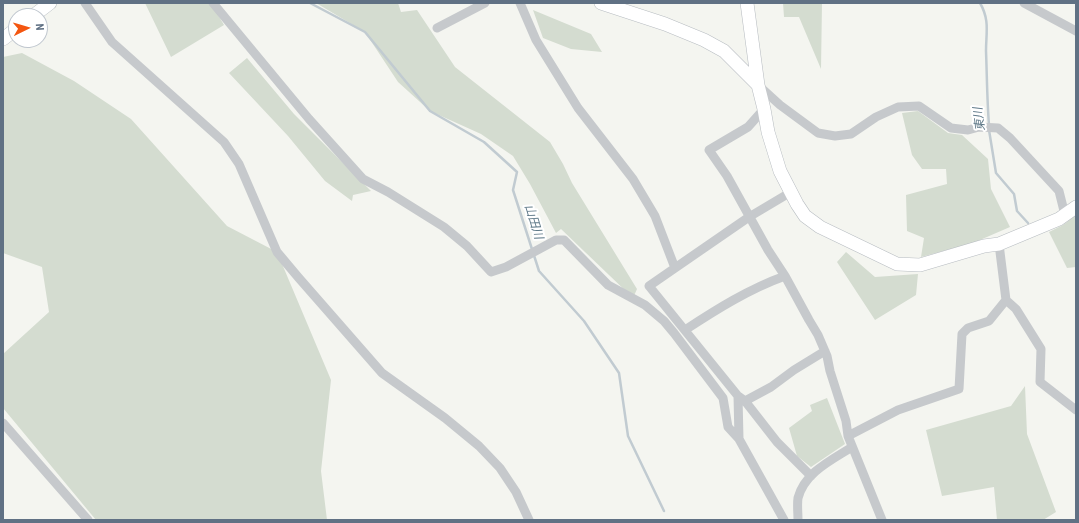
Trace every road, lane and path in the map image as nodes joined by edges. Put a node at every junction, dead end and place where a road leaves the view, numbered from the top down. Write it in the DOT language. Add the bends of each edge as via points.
graph roads {
  1 [pos="85,3"];
  2 [pos="213,3"];
  3 [pos="485,3"];
  4 [pos="520,3"];
  5 [pos="747,3"];
  6 [pos="1024,3"];
  7 [pos="607,4"];
  8 [pos="437,28"];
  9 [pos="1076,31"];
  10 [pos="758,85"];
  11 [pos="764,109"];
  12 [pos="790,192"];
  13 [pos="1076,207"];
  14 [pos="1065,216"];
  15 [pos="749,217"];
  16 [pos="999,244"];
  17 [pos="675,268"];
  18 [pos="785,276"];
  19 [pos="1006,300"];
  20 [pos="685,330"];
  21 [pos="825,351"];
  22 [pos="742,399"];
  23 [pos="1076,410"];
  24 [pos="3,423"];
  25 [pos="848,436"];
  26 [pos="739,439"];
  27 [pos="852,447"];
  28 [pos="811,476"];
  29 [pos="88,520"];
  30 [pos="529,520"];
  31 [pos="784,520"];
  32 [pos="798,520"];
  33 [pos="882,520"];
  1 -- 30 [label="street" via="112,42 224,142 239,164 277,252 298,277 382,373 445,418 479,446 500,468 516,492"];
  2 -- 26 [label="street" via="304,114 363,179 444,227 492,272 556,240 564,240 608,285 645,305 664,321 723,398 728,427"];
  3 -- 8 [label="street"];
  4 -- 17 [label="street" via="536,40 578,108 633,178 655,216"];
  5 -- 10 [label="street"];
  6 -- 9 [label="street"];
  7 -- 10 [label="street" via="685,32 724,51"];
  10 -- 11 [label="street"];
  10 -- 14 [label="street" via="780,106 818,133 835,136 851,134 876,117 898,107 919,106 951,128 998,128 1059,191"];
  11 -- 12 [label="street" via="780,171"];
  11 -- 15 [label="street" via="748,127 709,150 727,176"];
  12 -- 15 [label="street"];
  12 -- 16 [label="street" via="805,216 820,227 897,264 920,265"];
  13 -- 14 [label="street"];
  14 -- 16 [label="street"];
  15 -- 17 [label="street"];
  15 -- 18 [label="street"];
  16 -- 19 [label="street"];
  17 -- 20 [label="street" via="649,286"];
  18 -- 20 [label="street" via="762,284"];
  18 -- 21 [label="street"];
  19 -- 23 [label="street" via="1016,309 1041,348 1040,382"];
  19 -- 25 [label="street" via="990,321 968,328 962,334 959,389 898,410"];
  20 -- 22 [label="street"];
  21 -- 22 [label="street" via="771,387"];
  21 -- 25 [label="street"];
  22 -- 26 [label="street"];
  22 -- 28 [label="street" via="777,442"];
  24 -- 29 [label="street"];
  25 -- 27 [label="street"];
  26 -- 31 [label="street"];
  27 -- 28 [label="street"];
  27 -- 33 [label="street"];
  28 -- 32 [label="street" via="798,499"];
}
